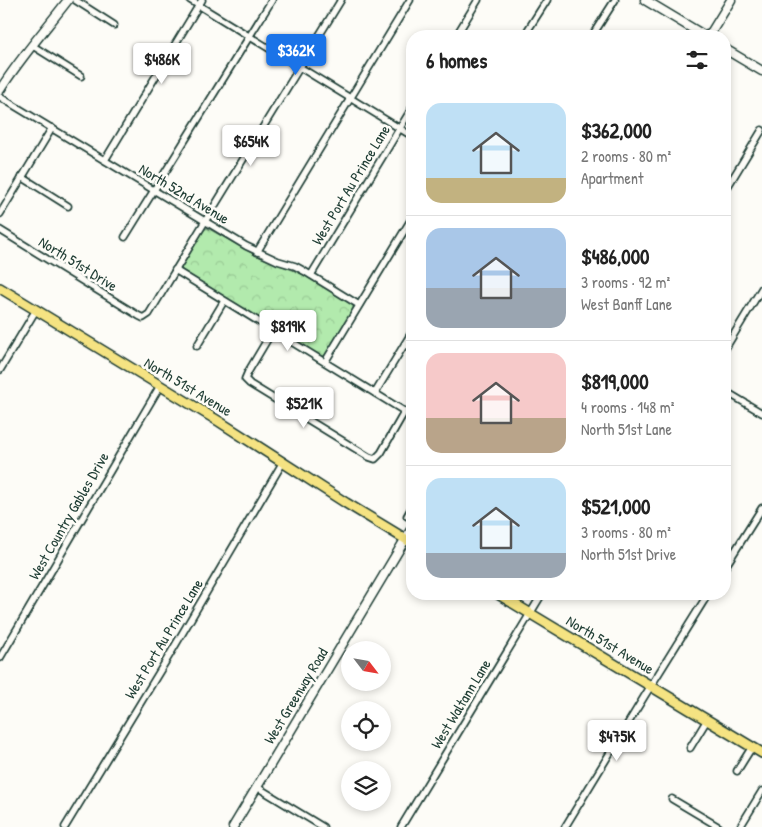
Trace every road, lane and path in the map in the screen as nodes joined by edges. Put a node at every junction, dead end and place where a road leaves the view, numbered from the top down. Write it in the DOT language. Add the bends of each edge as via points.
graph roads {
  1 [pos="68,0"];
  2 [pos="74,0"];
  3 [pos="190,0"];
  4 [pos="272,0"];
  5 [pos="341,0"];
  6 [pos="410,0"];
  7 [pos="478,0"];
  8 [pos="547,0"];
  9 [pos="615,0"];
  10 [pos="645,0"];
  11 [pos="731,0"];
  12 [pos="200,3"];
  13 [pos="114,25"];
  14 [pos="460,30"];
  15 [pos="528,30"];
  16 [pos="596,30"];
  17 [pos="695,30"];
  18 [pos="713,30"];
  19 [pos="250,36"];
  20 [pos="33,46"];
  21 [pos="731,53"];
  22 [pos="300,67"];
  23 [pos="762,72"];
  24 [pos="81,76"];
  25 [pos="0,90"];
  26 [pos="0,97"];
  27 [pos="350,98"];
  28 [pos="406,118"];
  29 [pos="52,128"];
  30 [pos="400,128"];
  31 [pos="762,130"];
  32 [pos="406,132"];
  33 [pos="104,160"];
  34 [pos="22,177"];
  35 [pos="731,181"];
  36 [pos="154,191"];
  37 [pos="68,206"];
  38 [pos="0,214"];
  39 [pos="205,222"];
  40 [pos="406,228"];
  41 [pos="0,230"];
  42 [pos="125,237"];
  43 [pos="257,252"];
  44 [pos="175,270"];
  45 [pos="311,274"];
  46 [pos="0,288"];
  47 [pos="762,288"];
  48 [pos="224,301"];
  49 [pos="359,305"];
  50 [pos="36,310"];
  51 [pos="273,330"];
  52 [pos="731,339"];
  53 [pos="405,344"];
  54 [pos="197,346"];
  55 [pos="325,362"];
  56 [pos="0,370"];
  57 [pos="160,386"];
  58 [pos="375,393"];
  59 [pos="731,395"];
  60 [pos="405,411"];
  61 [pos="762,413"];
  62 [pos="283,462"];
  63 [pos="762,508"];
  64 [pos="406,539"];
  65 [pos="406,546"];
  66 [pos="731,557"];
  67 [pos="508,600"];
  68 [pos="538,600"];
  69 [pos="704,600"];
  70 [pos="530,613"];
  71 [pos="0,658"];
  72 [pos="651,686"];
  73 [pos="707,720"];
  74 [pos="752,747"];
  75 [pos="690,748"];
  76 [pos="762,753"];
  77 [pos="737,771"];
  78 [pos="257,787"];
  79 [pos="762,791"];
  80 [pos="672,799"];
  81 [pos="755,802"];
  82 [pos="762,806"];
  83 [pos="65,827"];
  84 [pos="233,827"];
  85 [pos="323,827"];
  86 [pos="401,827"];
  87 [pos="566,827"];
  88 [pos="719,827"];
  89 [pos="740,827"];
  1 -- 20 [label="main road"];
  2 -- 13 [label="street"];
  3 -- 12 [label="street"];
  4 -- 19 [label="street"];
  5 -- 22 [label="street"];
  6 -- 27 [label="street"];
  7 -- 14 [label="street"];
  8 -- 15 [label="street"];
  9 -- 16 [label="street"];
  10 -- 17 [label="main road"];
  11 -- 18 [label="main road"];
  12 -- 19 [label="street"];
  12 -- 33 [label="street"];
  19 -- 22 [label="street"];
  19 -- 36 [label="street"];
  20 -- 24 [label="street"];
  20 -- 25 [label="main road"];
  21 -- 23 [label="main road"];
  22 -- 27 [label="street"];
  22 -- 39 [label="street"];
  26 -- 29 [label="street, North 52nd Avenue"];
  27 -- 30 [label="street"];
  27 -- 43 [label="street"];
  28 -- 30 [label="street, West Port Au Prince Lane"];
  29 -- 33 [label="street, North 52nd Avenue"];
  29 -- 34 [label="street"];
  30 -- 32 [label="street"];
  30 -- 45 [label="street, West Port Au Prince Lane"];
  31 -- 35 [label="street"];
  33 -- 36 [label="street, North 52nd Avenue"];
  34 -- 37 [label="street"];
  34 -- 38 [label="street"];
  36 -- 39 [label="street, North 52nd Avenue"];
  36 -- 42 [label="street"];
  39 -- 43 [label="street, North 52nd Avenue"];
  39 -- 44 [label="street"];
  40 -- 49 [label="street"];
  41 -- 44 [label="street, North 51st Drive" via="144,318"];
  43 -- 45 [label="street, North 52nd Avenue"];
  44 -- 48 [label="street"];
  45 -- 49 [label="street, North 52nd Avenue"];
  46 -- 50 [label="main road, North 51st Avenue"];
  47 -- 52 [label="street"];
  48 -- 51 [label="street"];
  48 -- 54 [label="street"];
  49 -- 55 [label="street"];
  50 -- 56 [label="street"];
  50 -- 57 [label="main road, North 51st Avenue"];
  51 -- 55 [label="street"];
  51 -- 60 [label="street" via="248,372 246,379 250,384 375,458"];
  53 -- 58 [label="street"];
  55 -- 58 [label="street"];
  57 -- 62 [label="main road, North 51st Avenue"];
  57 -- 71 [label="street, West Country Gables Drive"];
  58 -- 60 [label="street"];
  59 -- 61 [label="street"];
  62 -- 64 [label="main road, North 51st Avenue"];
  62 -- 83 [label="street, West Port Au Prince Lane"];
  63 -- 66 [label="street"];
  65 -- 78 [label="main road, West Greenway Road"];
  67 -- 70 [label="main road, North 51st Avenue"];
  68 -- 70 [label="street, West Waltann Lane"];
  69 -- 72 [label="street"];
  70 -- 72 [label="main road, North 51st Avenue"];
  70 -- 86 [label="street, West Waltann Lane"];
  72 -- 73 [label="main road, North 51st Avenue"];
  72 -- 87 [label="street"];
  73 -- 74 [label="main road, North 51st Avenue"];
  73 -- 75 [label="street"];
  74 -- 76 [label="main road, North 51st Avenue"];
  74 -- 77 [label="street"];
  78 -- 84 [label="main road, West Greenway Road"];
  78 -- 85 [label="street"];
  79 -- 81 [label="street"];
  80 -- 88 [label="street"];
  81 -- 82 [label="street"];
  81 -- 89 [label="street"];
}
